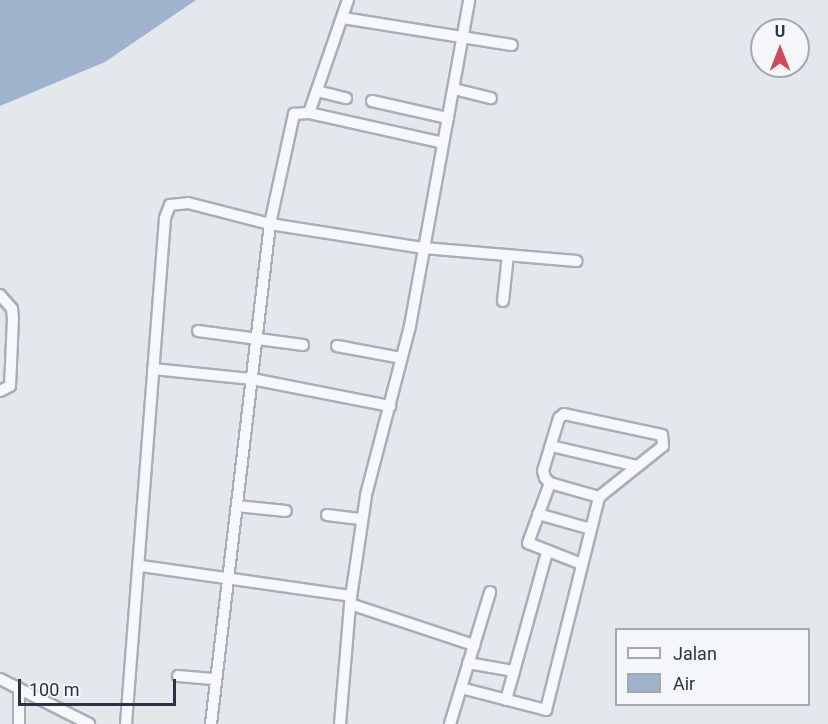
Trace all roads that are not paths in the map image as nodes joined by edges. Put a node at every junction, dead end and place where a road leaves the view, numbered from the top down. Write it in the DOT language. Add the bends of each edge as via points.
graph roads {
  1 [pos="348,0"];
  2 [pos="469,0"];
  3 [pos="343,18"];
  4 [pos="462,37"];
  5 [pos="512,45"];
  6 [pos="454,89"];
  7 [pos="317,91"];
  8 [pos="346,98"];
  9 [pos="491,98"];
  10 [pos="372,101"];
  11 [pos="309,113"];
  12 [pos="448,118"];
  13 [pos="443,143"];
  14 [pos="270,224"];
  15 [pos="424,248"];
  16 [pos="508,255"];
  17 [pos="576,261"];
  18 [pos="0,295"];
  19 [pos="503,301"];
  20 [pos="198,331"];
  21 [pos="255,340"];
  22 [pos="303,345"];
  23 [pos="337,346"];
  24 [pos="0,352"];
  25 [pos="401,358"];
  26 [pos="11,363"];
  27 [pos="153,369"];
  28 [pos="252,379"];
  29 [pos="0,391"];
  30 [pos="390,406"];
  31 [pos="551,446"];
  32 [pos="637,466"];
  33 [pos="550,483"];
  34 [pos="599,497"];
  35 [pos="237,506"];
  36 [pos="286,511"];
  37 [pos="538,514"];
  38 [pos="327,515"];
  39 [pos="362,519"];
  40 [pos="591,528"];
  41 [pos="548,552"];
  42 [pos="582,564"];
  43 [pos="141,566"];
  44 [pos="228,579"];
  45 [pos="490,592"];
  46 [pos="350,600"];
  47 [pos="474,645"];
  48 [pos="468,663"];
  49 [pos="514,671"];
  50 [pos="178,676"];
  51 [pos="0,679"];
  52 [pos="216,679"];
  53 [pos="461,688"];
  54 [pos="19,689"];
  55 [pos="506,700"];
  56 [pos="19,724"];
  57 [pos="89,724"];
  58 [pos="126,724"];
  59 [pos="211,724"];
  60 [pos="340,724"];
  61 [pos="450,724"];
  1 -- 3 [label="street"];
  2 -- 4 [label="street"];
  3 -- 4 [label="street"];
  3 -- 7 [label="street"];
  4 -- 5 [label="street"];
  4 -- 6 [label="street"];
  6 -- 9 [label="street"];
  6 -- 12 [label="street"];
  7 -- 8 [label="street"];
  7 -- 11 [label="street"];
  10 -- 12 [label="street"];
  11 -- 13 [label="street"];
  11 -- 14 [label="street" via="294,114"];
  12 -- 13 [label="street"];
  13 -- 15 [label="street"];
  14 -- 15 [label="street"];
  14 -- 21 [label="street"];
  14 -- 27 [label="street" via="188,203 170,205 165,218"];
  15 -- 16 [label="street"];
  15 -- 25 [label="street"];
  16 -- 17 [label="street"];
  16 -- 19 [label="street"];
  18 -- 26 [label="street" via="12,309"];
  20 -- 21 [label="street"];
  21 -- 22 [label="street"];
  21 -- 28 [label="street"];
  23 -- 25 [label="street"];
  24 -- 26 [label="street"];
  25 -- 30 [label="street"];
  26 -- 29 [label="street" via="10,386"];
  27 -- 28 [label="street"];
  27 -- 43 [label="street"];
  28 -- 30 [label="street"];
  28 -- 35 [label="street"];
  30 -- 39 [label="street" via="376,448"];
  31 -- 32 [label="street"];
  31 -- 32 [label="street" via="559,418 564,414 662,435 663,446"];
  31 -- 33 [label="street" via="543,471"];
  32 -- 34 [label="street"];
  33 -- 34 [label="street"];
  33 -- 37 [label="street"];
  34 -- 40 [label="street"];
  35 -- 36 [label="street"];
  35 -- 44 [label="street"];
  37 -- 40 [label="street"];
  37 -- 41 [label="street" via="528,543"];
  38 -- 39 [label="street"];
  39 -- 46 [label="street"];
  40 -- 42 [label="street"];
  41 -- 42 [label="street"];
  41 -- 49 [label="street"];
  42 -- 55 [label="street" via="546,710"];
  43 -- 44 [label="street"];
  43 -- 58 [label="street"];
  44 -- 46 [label="street"];
  44 -- 52 [label="street"];
  45 -- 47 [label="street"];
  46 -- 47 [label="street"];
  46 -- 60 [label="street"];
  47 -- 48 [label="street"];
  48 -- 49 [label="street"];
  48 -- 53 [label="street"];
  49 -- 55 [label="street"];
  50 -- 52 [label="street"];
  51 -- 54 [label="street"];
  52 -- 59 [label="street"];
  53 -- 55 [label="street"];
  53 -- 61 [label="street"];
  54 -- 56 [label="street"];
  54 -- 57 [label="street"];
}
